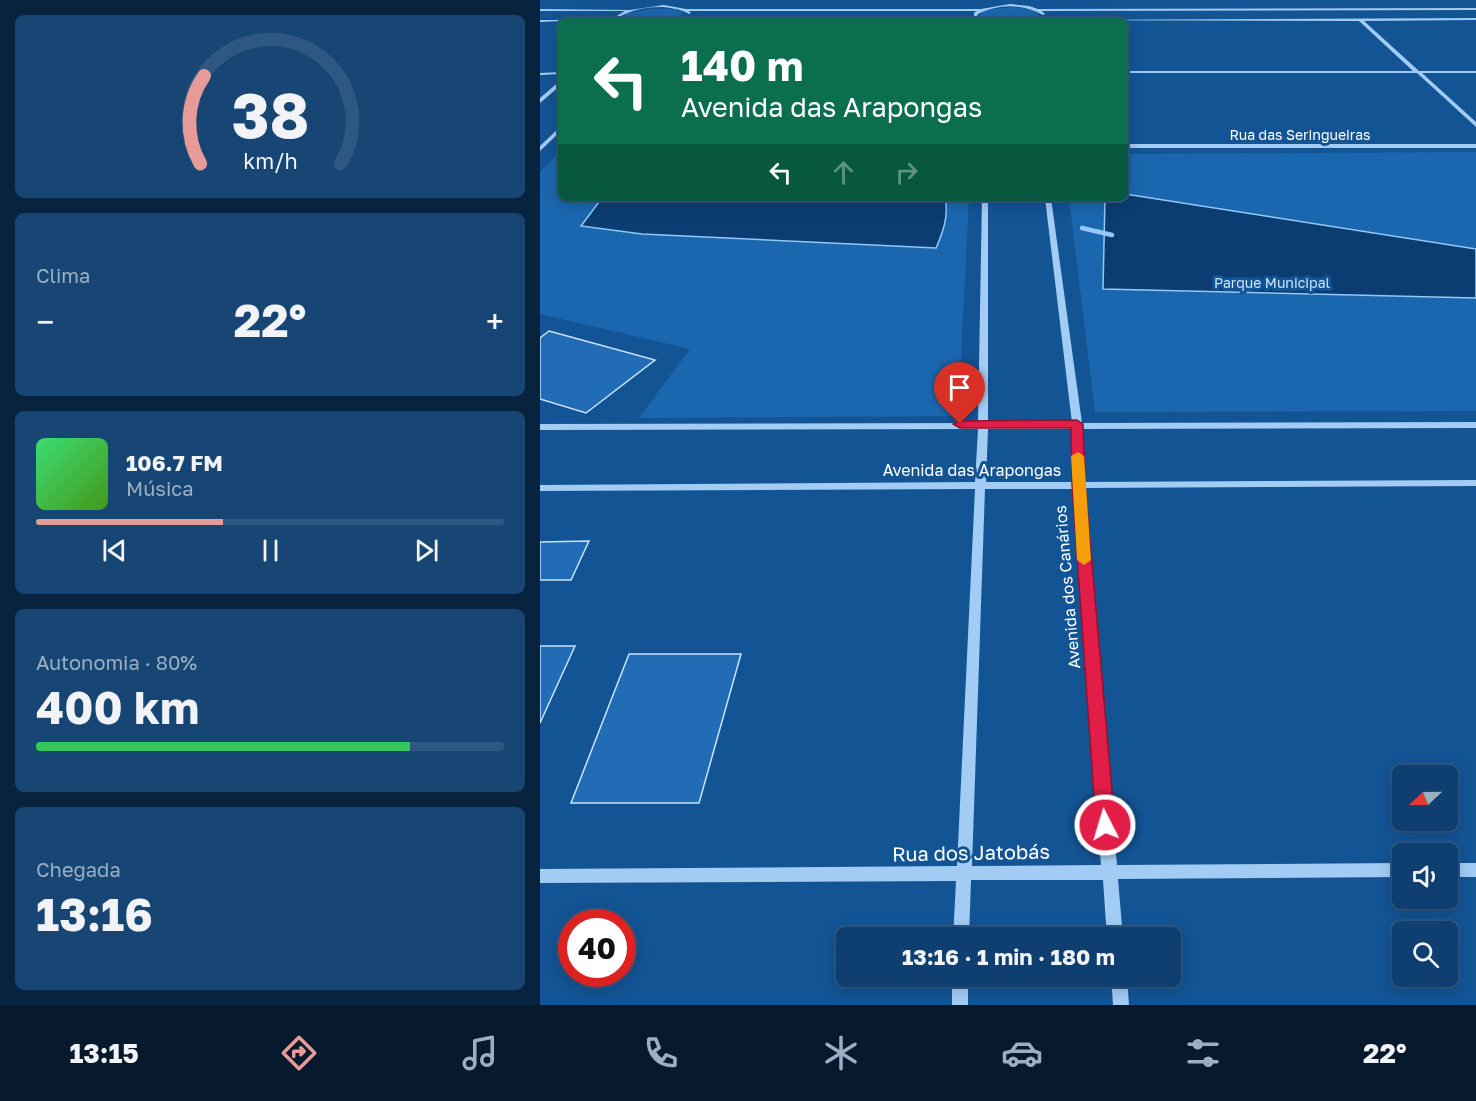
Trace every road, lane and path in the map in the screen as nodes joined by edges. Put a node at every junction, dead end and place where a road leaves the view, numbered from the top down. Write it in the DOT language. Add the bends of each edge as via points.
graph roads {
  1 [pos="654,0"];
  2 [pos="991,0"];
  3 [pos="1027,0"];
  4 [pos="1344,0"];
  5 [pos="686,1"];
  6 [pos="1352,7"];
  7 [pos="643,8"];
  8 [pos="680,8"];
  9 [pos="988,8"];
  10 [pos="1032,8"];
  11 [pos="1341,8"];
  12 [pos="1364,8"];
  13 [pos="1476,9"];
  14 [pos="540,10"];
  15 [pos="631,10"];
  16 [pos="687,10"];
  17 [pos="981,10"];
  18 [pos="1038,10"];
  19 [pos="618,18"];
  20 [pos="682,18"];
  21 [pos="978,18"];
  22 [pos="1041,18"];
  23 [pos="1476,19"];
  24 [pos="1128,20"];
  25 [pos="1350,20"];
  26 [pos="1361,20"];
  27 [pos="1375,20"];
  28 [pos="540,21"];
  29 [pos="558,21"];
  30 [pos="1128,72"];
  31 [pos="1417,72"];
  32 [pos="1476,72"];
  33 [pos="558,73"];
  34 [pos="540,74"];
  35 [pos="558,85"];
  36 [pos="540,101"];
  37 [pos="1476,125"];
  38 [pos="558,131"];
  39 [pos="1128,146"];
  40 [pos="1476,146"];
  41 [pos="540,149"];
  42 [pos="985,201"];
  43 [pos="1048,201"];
  44 [pos="983,424"];
  45 [pos="1077,424"];
  46 [pos="1476,425"];
  47 [pos="540,427"];
  48 [pos="1476,483"];
  49 [pos="979,484"];
  50 [pos="1078,484"];
  51 [pos="540,488"];
  52 [pos="1109,870"];
  53 [pos="1392,870"];
  54 [pos="1458,870"];
  55 [pos="1476,870"];
  56 [pos="962,874"];
  57 [pos="540,876"];
  58 [pos="961,927"];
  59 [pos="1114,927"];
  60 [pos="960,987"];
  61 [pos="1120,987"];
  62 [pos="960,1005"];
  63 [pos="1121,1005"];
  1 -- 7 [label="street"];
  2 -- 9 [label="street"];
  3 -- 10 [label="street"];
  4 -- 6 [label="street"];
  5 -- 8 [label="street"];
  6 -- 11 [label="street"];
  6 -- 12 [label="street"];
  7 -- 8 [label="street"];
  7 -- 15 [label="street"];
  8 -- 16 [label="street"];
  9 -- 10 [label="street"];
  9 -- 17 [label="street"];
  10 -- 18 [label="street"];
  11 -- 18 [label="street"];
  11 -- 25 [label="street"];
  12 -- 13 [label="street"];
  12 -- 27 [label="street"];
  14 -- 15 [label="street"];
  15 -- 19 [label="street"];
  16 -- 17 [label="street"];
  16 -- 20 [label="street" via="688,15"];
  17 -- 21 [label="street" via="975,16"];
  18 -- 22 [label="street"];
  23 -- 27 [label="street"];
  24 -- 25 [label="street"];
  25 -- 26 [label="street"];
  26 -- 27 [label="street"];
  26 -- 31 [label="street"];
  28 -- 29 [label="street"];
  30 -- 31 [label="street"];
  31 -- 32 [label="street"];
  31 -- 37 [label="street"];
  33 -- 34 [label="street"];
  35 -- 36 [label="street"];
  38 -- 41 [label="street"];
  39 -- 40 [label="street, Rua das Seringueiras"];
  42 -- 44 [label="street"];
  43 -- 45 [label="street, Avenida dos Canários"];
  44 -- 45 [label="street"];
  44 -- 47 [label="street"];
  44 -- 49 [label="street"];
  45 -- 46 [label="street"];
  45 -- 50 [label="street, Avenida dos Canários"];
  48 -- 50 [label="street, Avenida das Arapongas"];
  49 -- 50 [label="street, Avenida das Arapongas"];
  49 -- 51 [label="street, Avenida das Arapongas"];
  49 -- 56 [label="street"];
  50 -- 52 [label="street, Avenida dos Canários"];
  52 -- 53 [label="street, Rua dos Jatobás"];
  52 -- 56 [label="street, Rua dos Jatobás"];
  52 -- 59 [label="street, Avenida dos Canários"];
  54 -- 55 [label="street"];
  56 -- 57 [label="street, Rua dos Jatobás"];
  56 -- 58 [label="street"];
  60 -- 62 [label="street"];
  61 -- 63 [label="street"];
}
